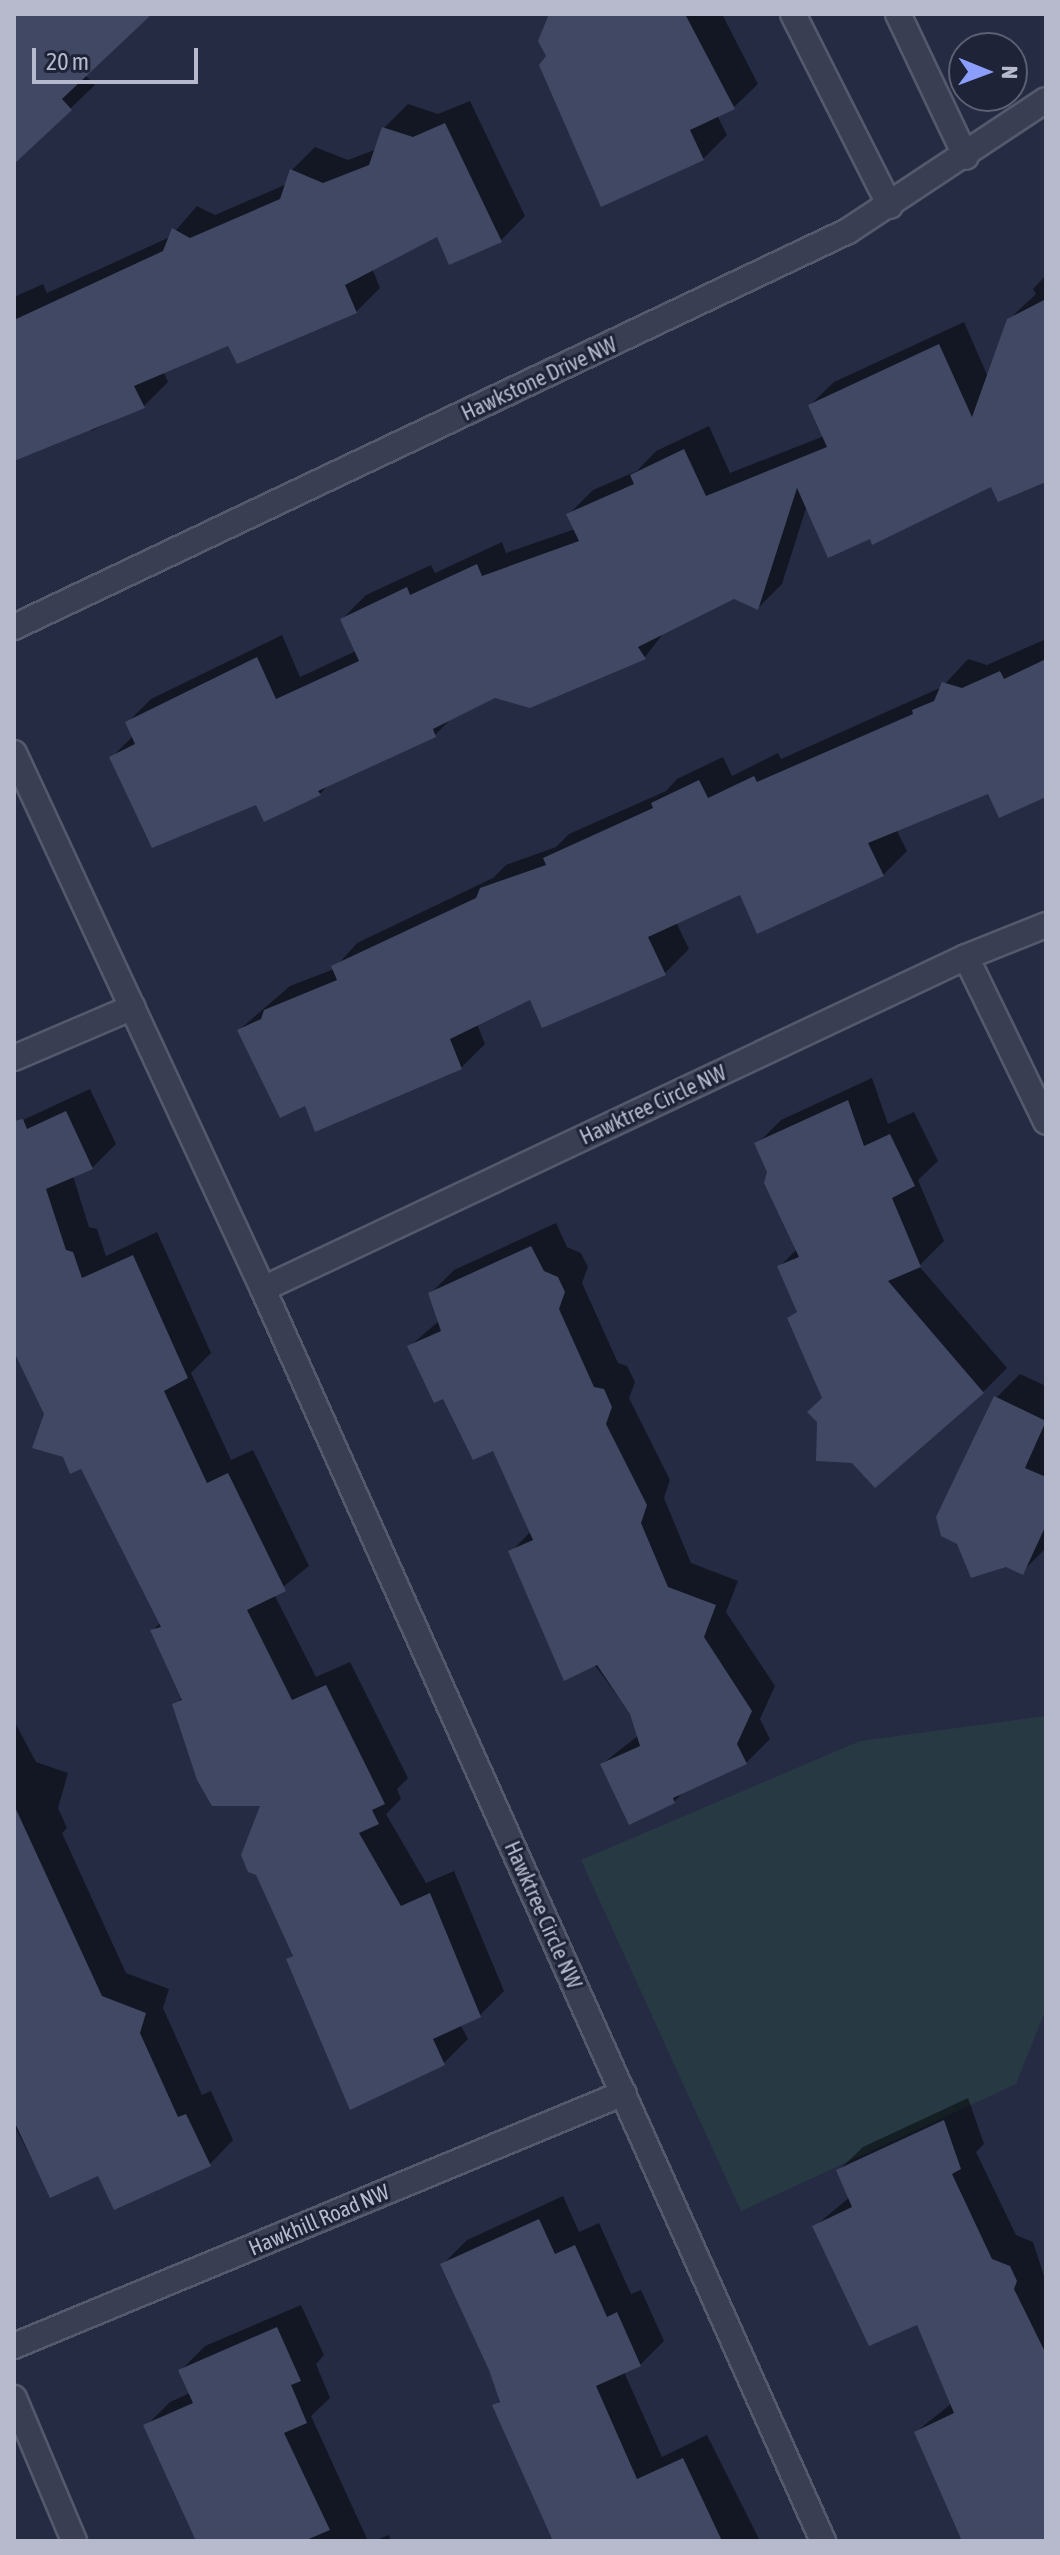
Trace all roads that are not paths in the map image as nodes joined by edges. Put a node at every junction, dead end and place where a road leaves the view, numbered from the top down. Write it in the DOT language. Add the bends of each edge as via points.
graph roads {
  1 [pos="793,14"];
  2 [pos="898,14"];
  3 [pos="1046,100"];
  4 [pos="966,157"];
  5 [pos="890,206"];
  6 [pos="14,627"];
  7 [pos="14,753"];
  8 [pos="1046,925"];
  9 [pos="966,957"];
  10 [pos="133,1007"];
  11 [pos="14,1058"];
  12 [pos="1046,1122"];
  13 [pos="263,1289"];
  14 [pos="624,2093"];
  15 [pos="14,2346"];
  16 [pos="14,2398"];
  17 [pos="74,2541"];
  18 [pos="823,2541"];
  1 -- 5 [label="street"];
  2 -- 4 [label="street"];
  3 -- 4 [label="street, Hawkstone Drive NW"];
  4 -- 5 [label="street, Hawkstone Drive NW"];
  5 -- 6 [label="street, Hawkstone Drive NW" via="692,306"];
  7 -- 10 [label="street, Hawktree Circle NW"];
  8 -- 9 [label="street, Hawktree Circle NW"];
  9 -- 12 [label="street"];
  9 -- 13 [label="street, Hawktree Circle NW"];
  10 -- 11 [label="street"];
  10 -- 13 [label="street, Hawktree Circle NW"];
  13 -- 14 [label="street, Hawktree Circle NW"];
  14 -- 15 [label="street, Hawkhill Road NW"];
  14 -- 18 [label="street, Hawktree Circle NW"];
  16 -- 17 [label="street"];
}
